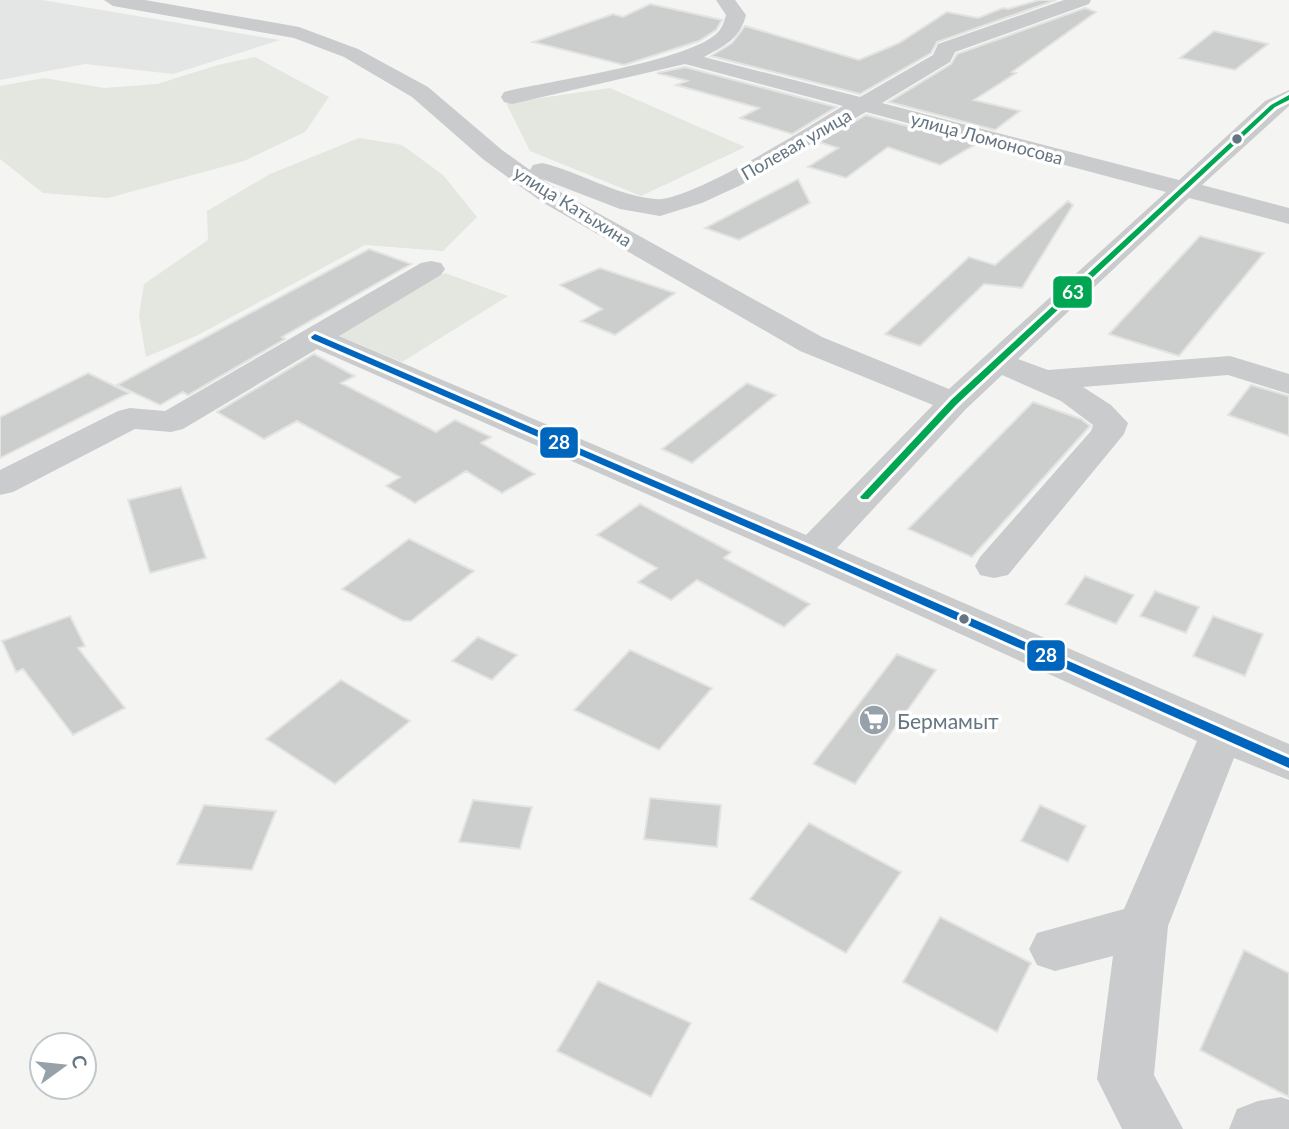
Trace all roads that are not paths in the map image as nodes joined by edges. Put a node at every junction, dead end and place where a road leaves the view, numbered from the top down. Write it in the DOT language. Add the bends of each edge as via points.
graph roads {
  1 [pos="113,0"];
  2 [pos="725,0"];
  3 [pos="1082,0"];
  4 [pos="685,58"];
  5 [pos="512,97"];
  6 [pos="1289,97"];
  7 [pos="862,105"];
  8 [pos="493,155"];
  9 [pos="1185,190"];
  10 [pos="1289,216"];
  11 [pos="431,269"];
  12 [pos="315,337"];
  13 [pos="997,362"];
  14 [pos="1047,380"];
  15 [pos="1289,384"];
  16 [pos="954,401"];
  17 [pos="0,484"];
  18 [pos="812,552"];
  19 [pos="993,566"];
  20 [pos="1222,733"];
  21 [pos="1289,763"];
  22 [pos="1142,926"];
  23 [pos="1055,949"];
  24 [pos="1154,1129"];
  1 -- 8 [label="street, улица Катыхина" via="299,33 351,53 420,92"];
  2 -- 4 [label="street" via="736,15 733,26 723,39"];
  3 -- 7 [label="street, Полевая улица" via="945,48 943,58"];
  4 -- 5 [label="street"];
  4 -- 7 [label="street, улица Ломоносова"];
  6 -- 9 [label="street" via="1273,106"];
  7 -- 8 [label="street, Полевая улица" via="733,180 660,208 629,203"];
  7 -- 9 [label="street, улица Ломоносова"];
  8 -- 16 [label="street, улица Катыхина" via="551,197 811,344"];
  9 -- 10 [label="street, улица Ломоносова"];
  9 -- 13 [label="street"];
  11 -- 12 [label="street"];
  12 -- 17 [label="street" via="171,422 130,418"];
  12 -- 18 [label="street"];
  13 -- 14 [label="street"];
  13 -- 16 [label="street"];
  14 -- 15 [label="street" via="1230,365"];
  14 -- 19 [label="street" via="1111,423 1107,435"];
  16 -- 18 [label="street"];
  18 -- 20 [label="street"];
  20 -- 21 [label="street"];
  20 -- 22 [label="street"];
  22 -- 23 [label="street"];
  22 -- 24 [label="street" via="1125,1079"];
}
